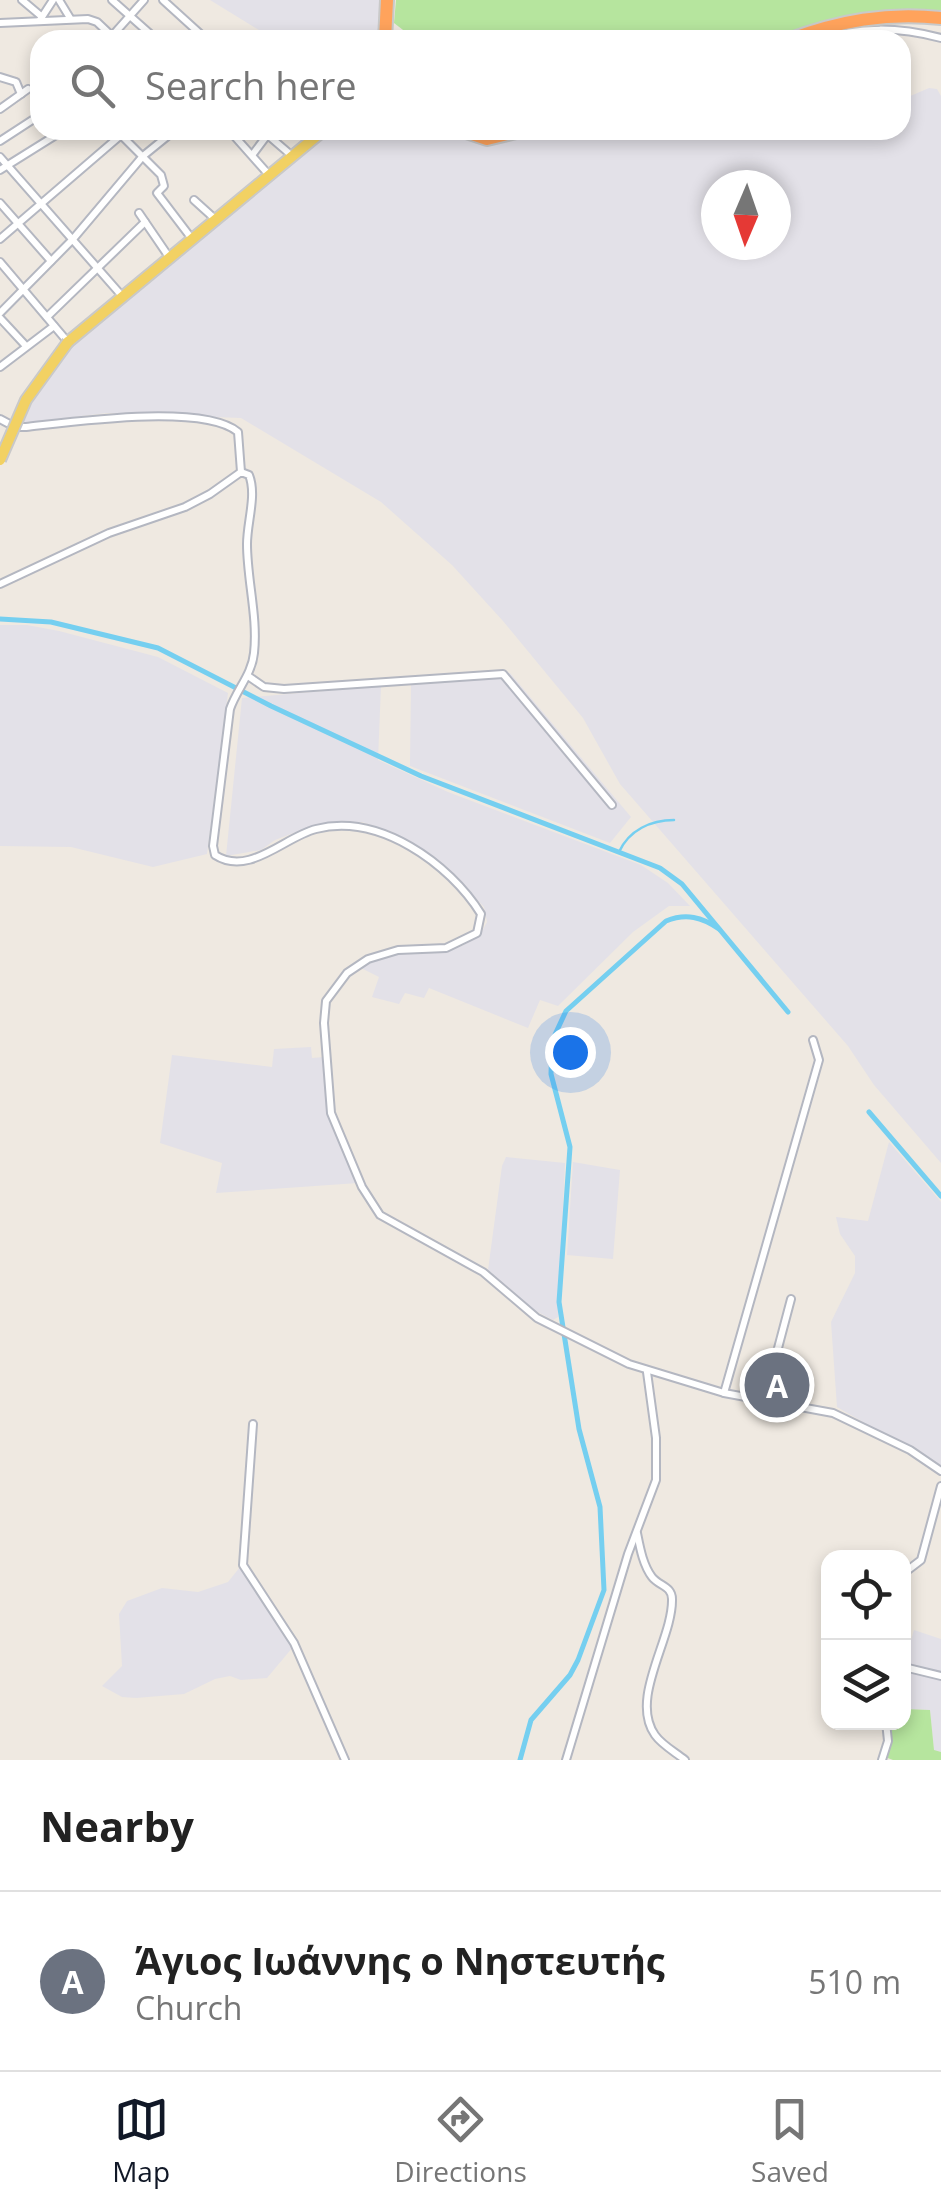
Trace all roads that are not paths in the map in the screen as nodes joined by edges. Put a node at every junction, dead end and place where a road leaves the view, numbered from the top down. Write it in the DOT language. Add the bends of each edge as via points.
graph roads {
  1 [pos="22,0"];
  2 [pos="56,0"];
  3 [pos="112,0"];
  4 [pos="144,0"];
  5 [pos="163,0"];
  6 [pos="388,0"];
  7 [pos="129,15"];
  8 [pos="40,18"];
  9 [pos="70,18"];
  10 [pos="941,18"];
  11 [pos="0,22"];
  12 [pos="106,30"];
  13 [pos="119,30"];
  14 [pos="145,30"];
  15 [pos="198,30"];
  16 [pos="386,30"];
  17 [pos="822,30"];
  18 [pos="855,30"];
  19 [pos="891,30"];
  20 [pos="911,33"];
  21 [pos="941,38"];
  22 [pos="0,77"];
  23 [pos="0,108"];
  24 [pos="30,121"];
  25 [pos="48,140"];
  26 [pos="110,140"];
  27 [pos="126,140"];
  28 [pos="163,140"];
  29 [pos="239,140"];
  30 [pos="262,140"];
  31 [pos="275,140"];
  32 [pos="312,140"];
  33 [pos="0,141"];
  34 [pos="253,154"];
  35 [pos="144,156"];
  36 [pos="292,156"];
  37 [pos="0,157"];
  38 [pos="4,168"];
  39 [pos="269,175"];
  40 [pos="194,200"];
  41 [pos="42,202"];
  42 [pos="0,204"];
  43 [pos="139,214"];
  44 [pos="215,219"];
  45 [pos="18,222"];
  46 [pos="145,222"];
  47 [pos="0,239"];
  48 [pos="74,239"];
  49 [pos="192,239"];
  50 [pos="169,257"];
  51 [pos="51,261"];
  52 [pos="0,262"];
  53 [pos="99,269"];
  54 [pos="22,287"];
  55 [pos="122,296"];
  56 [pos="0,316"];
  57 [pos="47,317"];
  58 [pos="54,326"];
  59 [pos="68,342"];
  60 [pos="26,346"];
  61 [pos="0,367"];
  62 [pos="0,419"];
  63 [pos="0,460"];
  64 [pos="240,472"];
  65 [pos="0,584"];
  66 [pos="248,676"];
  67 [pos="612,805"];
  68 [pos="813,1040"];
  69 [pos="791,1299"];
  70 [pos="648,1372"];
  71 [pos="724,1393"];
  72 [pos="764,1401"];
  73 [pos="252,1424"];
  74 [pos="941,1471"];
  75 [pos="941,1486"];
  76 [pos="637,1533"];
  77 [pos="911,1568"];
  78 [pos="911,1669"];
  79 [pos="941,1676"];
  80 [pos="887,1730"];
  81 [pos="344,1760"];
  82 [pos="566,1760"];
  83 [pos="685,1760"];
  84 [pos="882,1760"];
  1 -- 8 [label="street"];
  2 -- 8 [label="street"];
  2 -- 9 [label="street"];
  3 -- 7 [label="street"];
  4 -- 7 [label="street"];
  5 -- 15 [label="street"];
  6 -- 16 [label="highway"];
  7 -- 13 [label="street"];
  7 -- 14 [label="street"];
  8 -- 9 [label="street"];
  8 -- 11 [label="street"];
  9 -- 12 [label="street"];
  10 -- 17 [label="highway" via="862,18"];
  18 -- 19 [label="street"];
  20 -- 21 [label="street"];
  22 -- 23 [label="street" via="24,91"];
  24 -- 33 [label="street"];
  25 -- 38 [label="street"];
  26 -- 41 [label="street"];
  27 -- 35 [label="street"];
  28 -- 35 [label="street"];
  29 -- 34 [label="street"];
  30 -- 34 [label="street"];
  31 -- 36 [label="street"];
  32 -- 36 [label="main road"];
  34 -- 39 [label="street"];
  35 -- 48 [label="street"];
  35 -- 49 [label="street" via="164,183 157,193"];
  36 -- 39 [label="main road"];
  37 -- 38 [label="street"];
  38 -- 41 [label="street"];
  39 -- 44 [label="main road"];
  40 -- 44 [label="street"];
  41 -- 45 [label="street"];
  41 -- 48 [label="street"];
  42 -- 45 [label="street"];
  43 -- 46 [label="street"];
  44 -- 49 [label="main road"];
  45 -- 47 [label="street"];
  45 -- 51 [label="street"];
  46 -- 50 [label="street"];
  46 -- 53 [label="street"];
  48 -- 51 [label="street"];
  48 -- 53 [label="street"];
  49 -- 50 [label="main road"];
  50 -- 55 [label="main road"];
  51 -- 54 [label="street"];
  52 -- 54 [label="street"];
  53 -- 55 [label="street"];
  53 -- 57 [label="street"];
  54 -- 56 [label="street"];
  54 -- 57 [label="street"];
  55 -- 59 [label="main road"];
  56 -- 60 [label="street"];
  57 -- 58 [label="street"];
  58 -- 59 [label="street"];
  58 -- 60 [label="street"];
  59 -- 63 [label="main road, bridge" via="26,400"];
  60 -- 61 [label="street"];
  62 -- 64 [label="street" via="15,427 118,416 220,423 238,432"];
  64 -- 65 [label="street" via="185,507"];
  64 -- 66 [label="street" via="250,475 252,485 246,540 254,653"];
  66 -- 67 [label="street" via="284,690 503,674"];
  66 -- 70 [label="street" via="238,689 220,780 215,855 257,859 317,828 370,828 424,858 481,914 476,933 459,944 382,953 358,965 326,1000 331,1112 368,1200 380,1215 483,1272 537,1318"];
  68 -- 71 [label="street" via="818,1060"];
  69 -- 72 [label="street"];
  70 -- 71 [label="street"];
  70 -- 76 [label="street" via="657,1470"];
  71 -- 72 [label="street"];
  72 -- 74 [label="street" via="841,1416"];
  73 -- 81 [label="street" via="243,1566 294,1643"];
  75 -- 77 [label="street" via="921,1560"];
  76 -- 82 [label="street"];
  76 -- 83 [label="street" via="650,1576 672,1598 648,1714 654,1734"];
  78 -- 79 [label="street"];
  80 -- 84 [label="street"];
}
